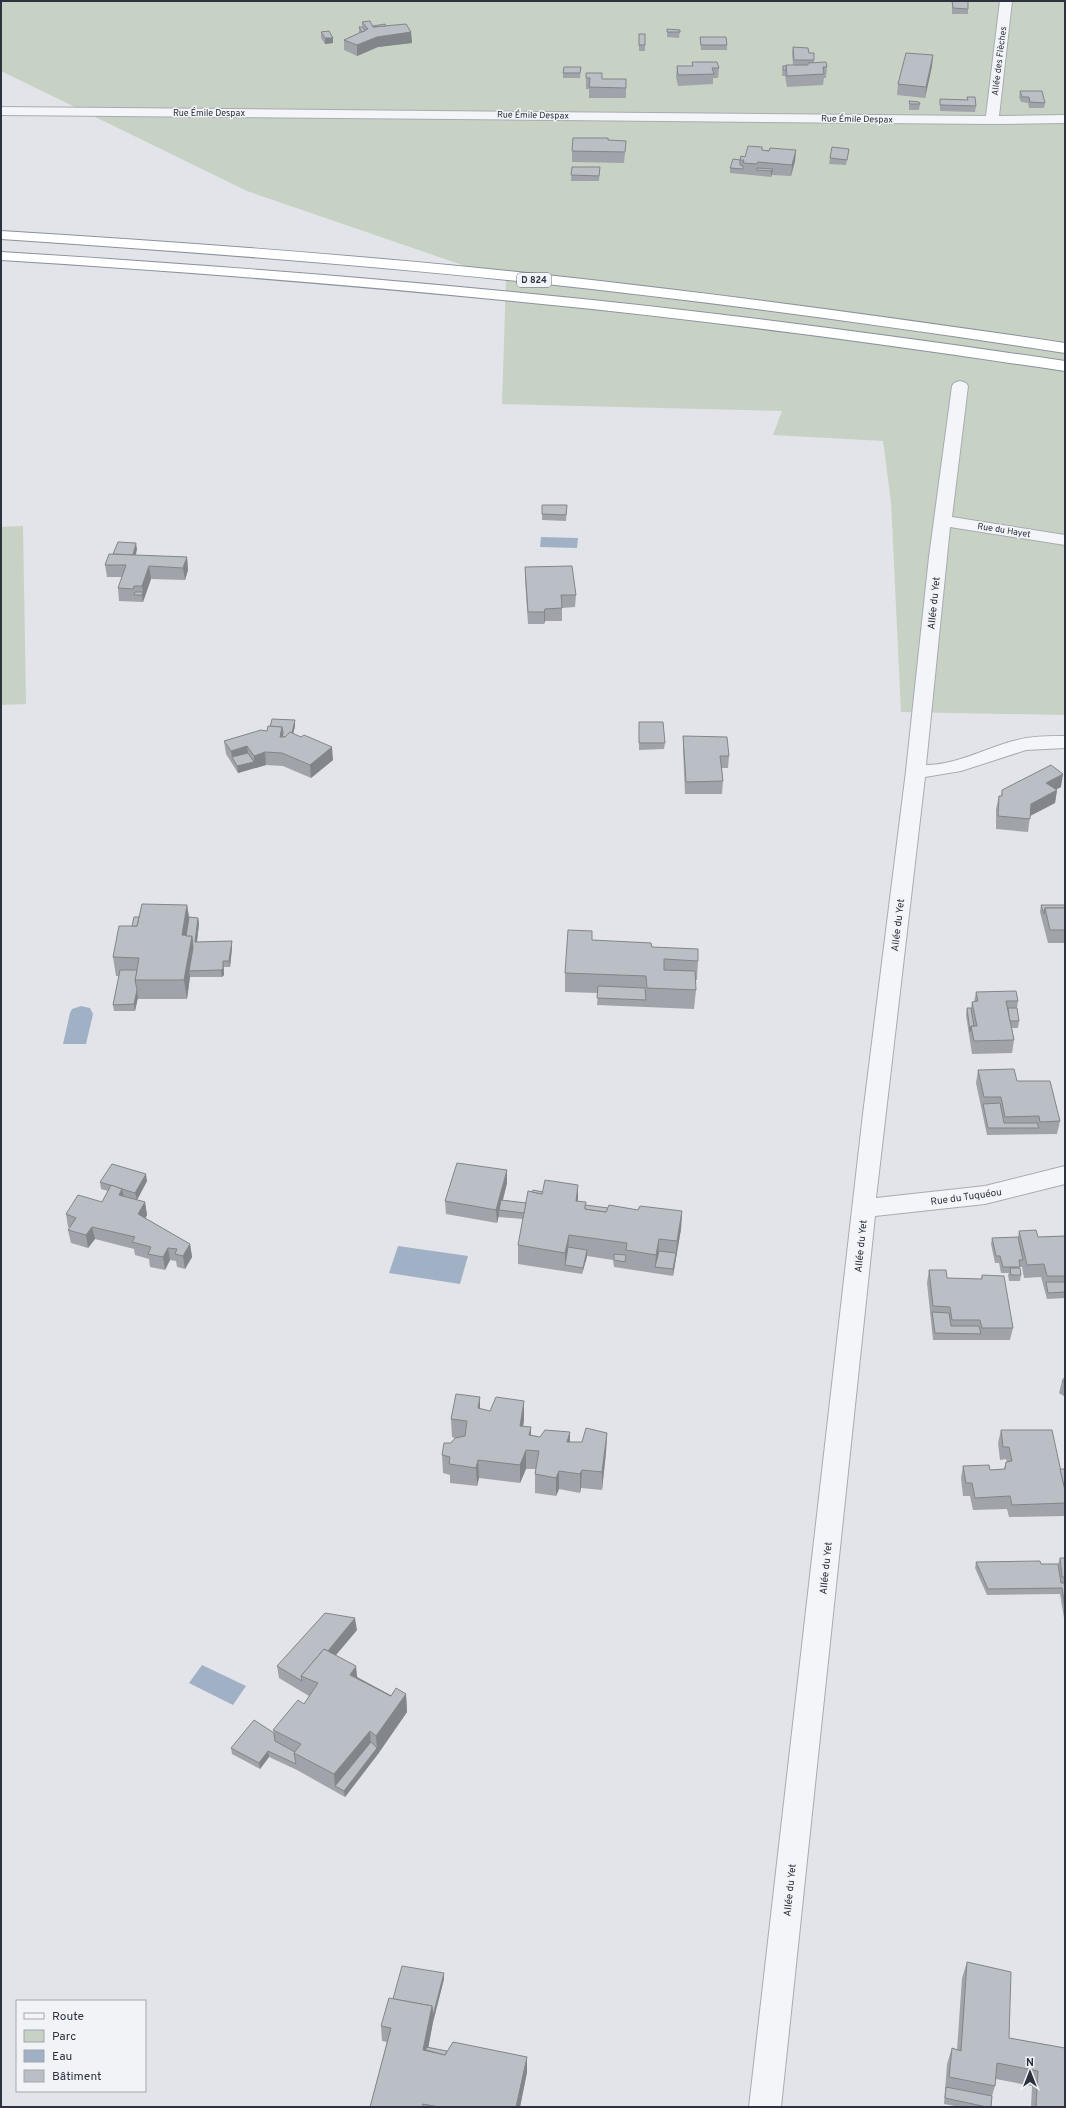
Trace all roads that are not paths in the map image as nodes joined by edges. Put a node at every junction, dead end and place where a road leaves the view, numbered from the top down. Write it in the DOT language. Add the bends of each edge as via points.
graph roads {
  1 [pos="1006,1"];
  2 [pos="1,111"];
  3 [pos="1065,119"];
  4 [pos="992,120"];
  5 [pos="1,226"];
  6 [pos="1,235"];
  7 [pos="143,244"];
  8 [pos="1,257"];
  9 [pos="1065,348"];
  10 [pos="1065,366"];
  11 [pos="960,386"];
  12 [pos="943,520"];
  13 [pos="1065,540"];
  14 [pos="1065,742"];
  15 [pos="916,771"];
  16 [pos="1065,1175"];
  17 [pos="865,1208"];
  18 [pos="765,2107"];
  1 -- 4 [label="street, Allée des Flèches"];
  2 -- 4 [label="street, Rue Émile Despax"];
  3 -- 4 [label="street, Rue Émile Despax"];
  5 -- 7 [label="highway"];
  6 -- 7 [label="highway, D 824"];
  7 -- 9 [label="highway, D 824" via="359,262 689,296"];
  8 -- 10 [label="highway, D 824" via="210,269 471,292 806,329"];
  11 -- 12 [label="street, Allée du Yet"];
  12 -- 13 [label="street, Rue du Hayet"];
  12 -- 15 [label="street, Allée du Yet"];
  14 -- 15 [label="street" via="1014,746 974,762 935,772"];
  15 -- 17 [label="street, Allée du Yet"];
  16 -- 17 [label="street, Rue du Tuquéou" via="985,1195"];
  17 -- 18 [label="street, Allée du Yet"];
}
